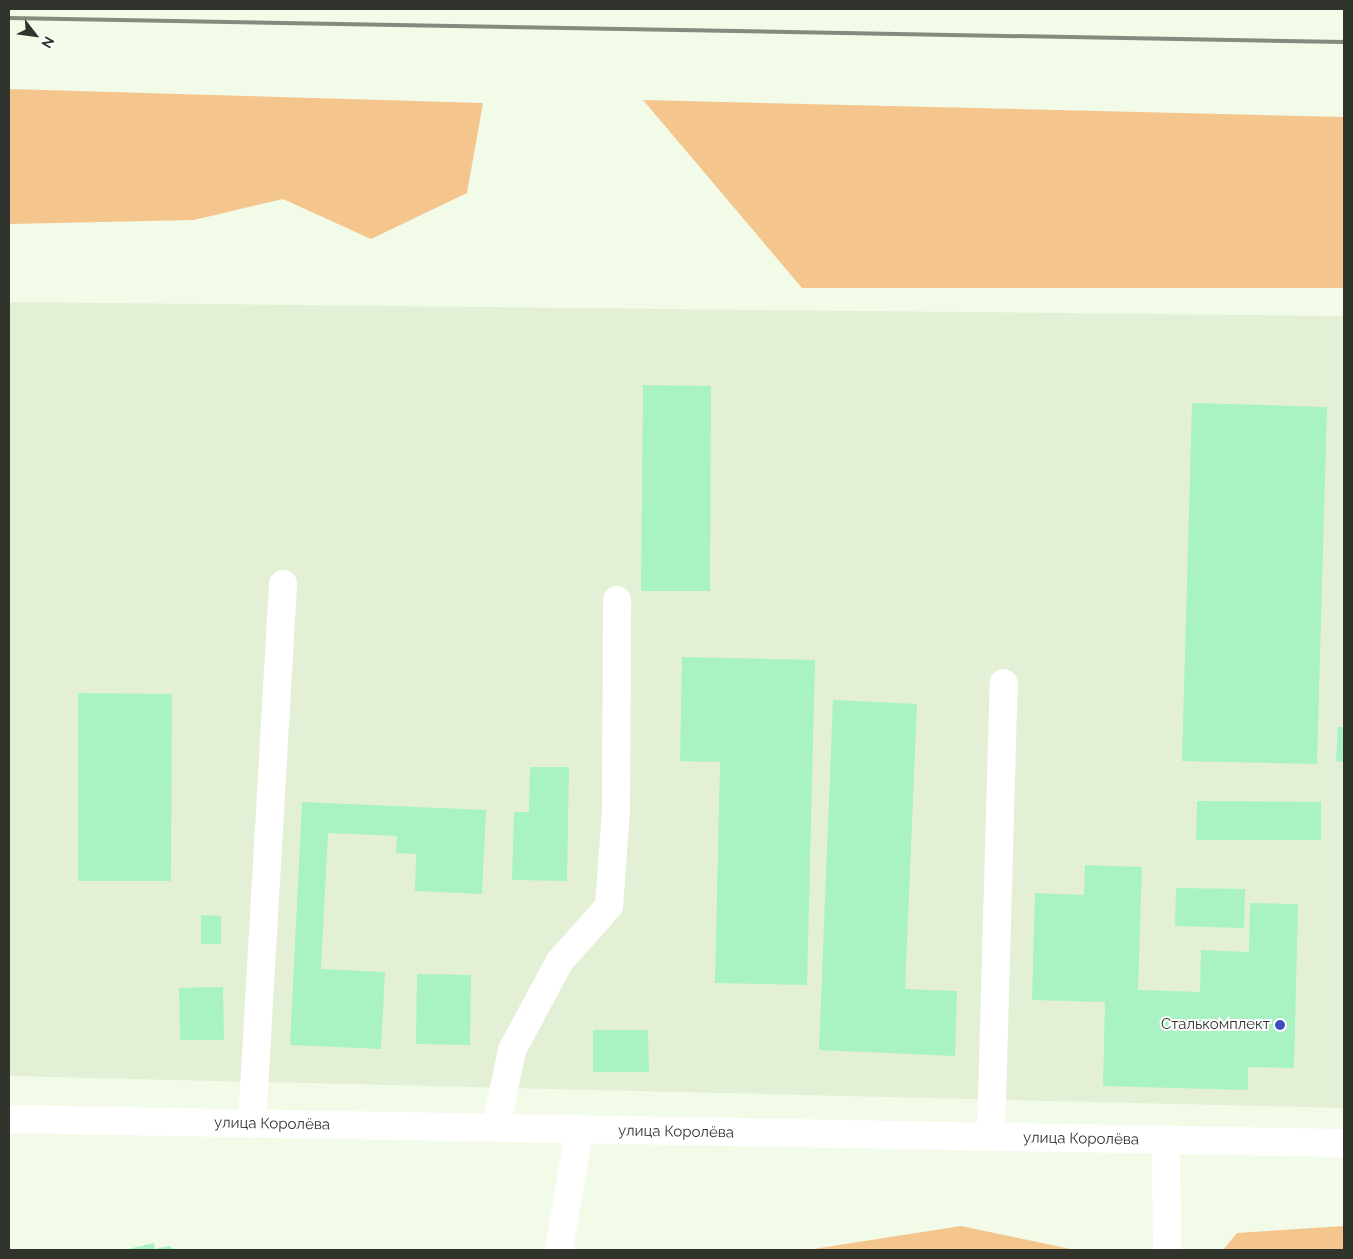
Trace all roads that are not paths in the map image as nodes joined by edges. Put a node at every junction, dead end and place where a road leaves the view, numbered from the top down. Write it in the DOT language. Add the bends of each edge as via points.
graph roads {
  1 [pos="283,584"];
  2 [pos="617,600"];
  3 [pos="1004,683"];
  4 [pos="9,1119"];
  5 [pos="252,1124"];
  6 [pos="496,1128"];
  7 [pos="579,1130"];
  8 [pos="991,1138"];
  9 [pos="1166,1141"];
  10 [pos="1344,1143"];
  11 [pos="559,1250"];
  12 [pos="1167,1250"];
  1 -- 5 [label="street"];
  2 -- 6 [label="street" via="616,810 609,906 560,961 512,1050"];
  3 -- 8 [label="street"];
  4 -- 5 [label="street, улица Королёва"];
  5 -- 6 [label="street, улица Королёва"];
  6 -- 7 [label="street, улица Королёва"];
  7 -- 8 [label="street, улица Королёва"];
  7 -- 11 [label="street"];
  8 -- 9 [label="street, улица Королёва"];
  9 -- 10 [label="street, улица Королёва"];
  9 -- 12 [label="street"];
}
